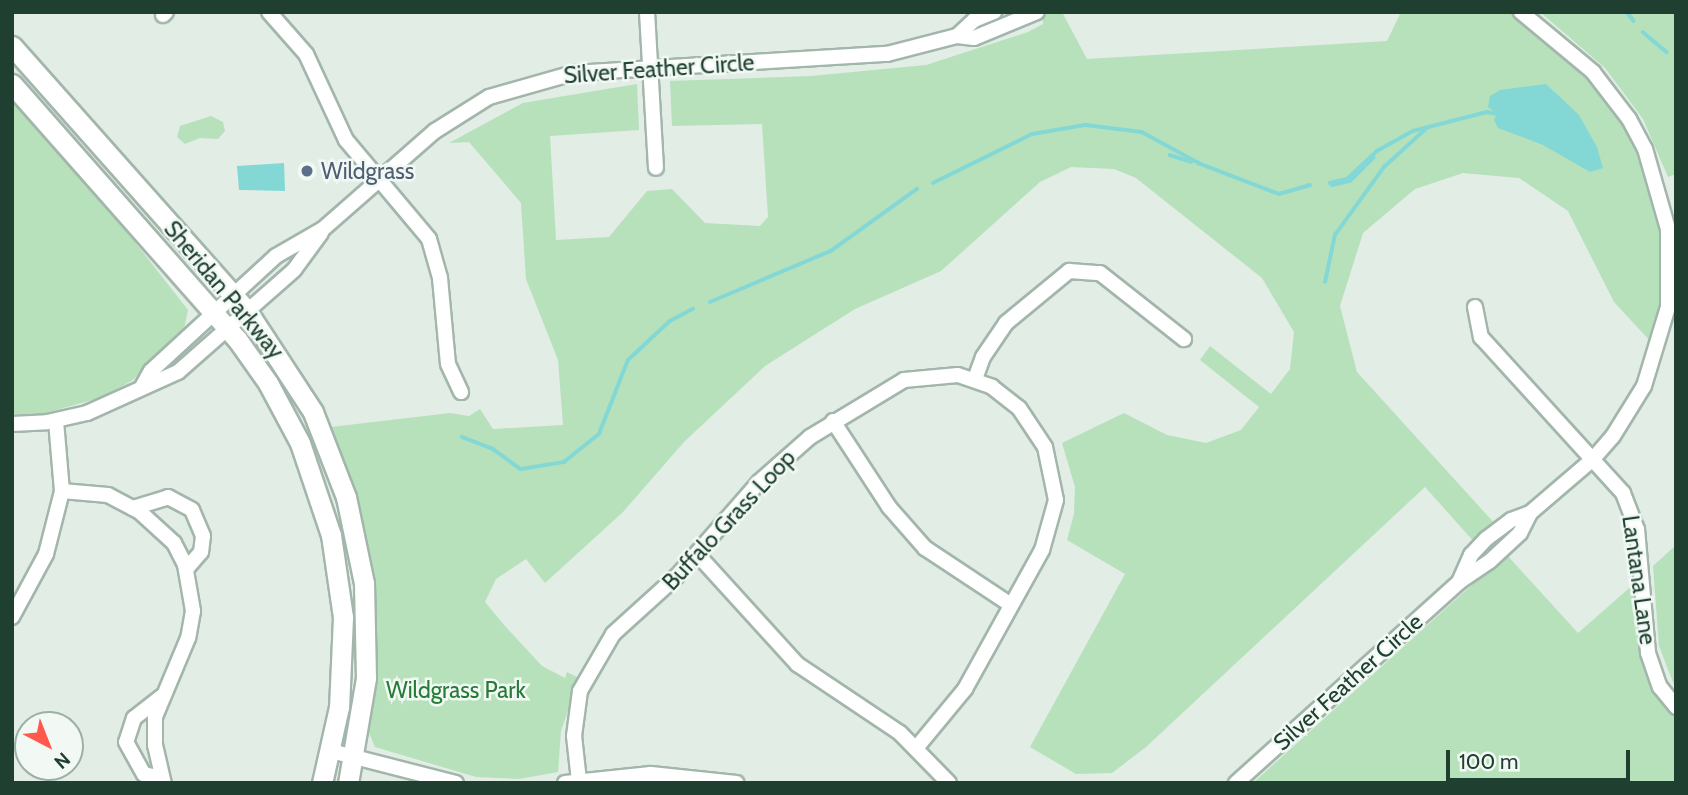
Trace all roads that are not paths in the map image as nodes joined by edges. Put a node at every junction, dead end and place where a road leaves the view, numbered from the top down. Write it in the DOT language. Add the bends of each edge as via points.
graph roads {
  1 [pos="647,12"];
  2 [pos="994,12"];
  3 [pos="1037,12"];
  4 [pos="1521,12"];
  5 [pos="278,15"];
  6 [pos="957,36"];
  7 [pos="12,46"];
  8 [pos="650,68"];
  9 [pos="12,84"];
  10 [pos="656,168"];
  11 [pos="380,179"];
  12 [pos="323,229"];
  13 [pos="240,304"];
  14 [pos="1475,307"];
  15 [pos="222,320"];
  16 [pos="1184,339"];
  17 [pos="975,380"];
  18 [pos="461,392"];
  19 [pos="56,421"];
  20 [pos="832,421"];
  21 [pos="12,424"];
  22 [pos="1593,459"];
  23 [pos="62,491"];
  24 [pos="134,508"];
  25 [pos="697,554"];
  26 [pos="186,569"];
  27 [pos="1012,605"];
  28 [pos="12,617"];
  29 [pos="161,697"];
  30 [pos="1676,707"];
  31 [pos="917,747"];
  32 [pos="331,751"];
  33 [pos="354,757"];
  34 [pos="163,780"];
  35 [pos="572,782"];
  36 [pos="322,783"];
  37 [pos="348,783"];
  38 [pos="456,783"];
  39 [pos="737,783"];
  40 [pos="950,783"];
  41 [pos="1236,783"];
  1 -- 8 [label="street"];
  2 -- 6 [label="street" via="974,20"];
  3 -- 6 [label="street, Silver Feather Circle" via="998,31 974,38"];
  4 -- 22 [label="street, Silver Feather Circle" via="1593,72 1624,111 1654,172 1668,229 1668,307 1655,359 1630,411"];
  5 -- 11 [label="street" via="306,54 346,140"];
  6 -- 8 [label="street, Silver Feather Circle" via="887,54"];
  7 -- 13 [label="main road, Sheridan Parkway"];
  8 -- 10 [label="street"];
  8 -- 11 [label="street, Silver Feather Circle" via="573,73 507,90 435,131"];
  9 -- 15 [label="main road, Sheridan Parkway"];
  11 -- 12 [label="street, Silver Feather Circle"];
  11 -- 18 [label="street" via="418,223 437,259 448,364"];
  12 -- 13 [label="street, Silver Feather Circle" via="294,270"];
  12 -- 13 [label="street, Silver Feather Circle" via="276,256"];
  13 -- 15 [label="street"];
  13 -- 33 [label="main road, Sheridan Parkway" via="313,412 339,476 357,541 368,655"];
  14 -- 22 [label="street, Lantana Lane" via="1481,337"];
  15 -- 19 [label="street" via="152,371 142,387 108,405"];
  15 -- 32 [label="main road, Sheridan Parkway" via="290,422 317,485 331,535 343,640"];
  16 -- 17 [label="street" via="1090,263 1059,276 1006,323 983,357"];
  17 -- 20 [label="street, Buffalo Grass Loop" via="939,374 904,380"];
  17 -- 27 [label="street, Buffalo Grass Loop" via="1006,397 1031,423 1045,447 1055,482 1049,536"];
  19 -- 21 [label="street"];
  19 -- 23 [label="street"];
  20 -- 25 [label="street, Buffalo Grass Loop" via="759,482"];
  20 -- 27 [label="street" via="889,507 918,541 947,566"];
  22 -- 30 [label="street, Lantana Lane" via="1612,478 1632,512 1648,653 1660,687"];
  22 -- 41 [label="street, Silver Feather Circle" via="1530,513 1511,520 1486,539 1471,555 1459,582"];
  23 -- 24 [label="street" via="108,495"];
  23 -- 28 [label="street" via="46,554"];
  24 -- 26 [label="street" via="174,543"];
  24 -- 26 [label="street" via="167,497 192,510 203,536 201,552"];
  25 -- 31 [label="street" via="797,664"];
  25 -- 35 [label="street, Buffalo Grass Loop" via="612,634 588,669 576,713"];
  26 -- 29 [label="street" via="193,611 188,638"];
  27 -- 31 [label="street, Buffalo Grass Loop" via="965,689"];
  29 -- 34 [label="street" via="155,745"];
  29 -- 34 [label="street" via="134,718 126,742 144,774"];
  31 -- 40 [label="street"];
  32 -- 33 [label="street"];
  32 -- 36 [label="main road, Sheridan Parkway"];
  33 -- 37 [label="main road, Sheridan Parkway"];
  33 -- 38 [label="street"];
  35 -- 39 [label="street" via="671,774"];
}
